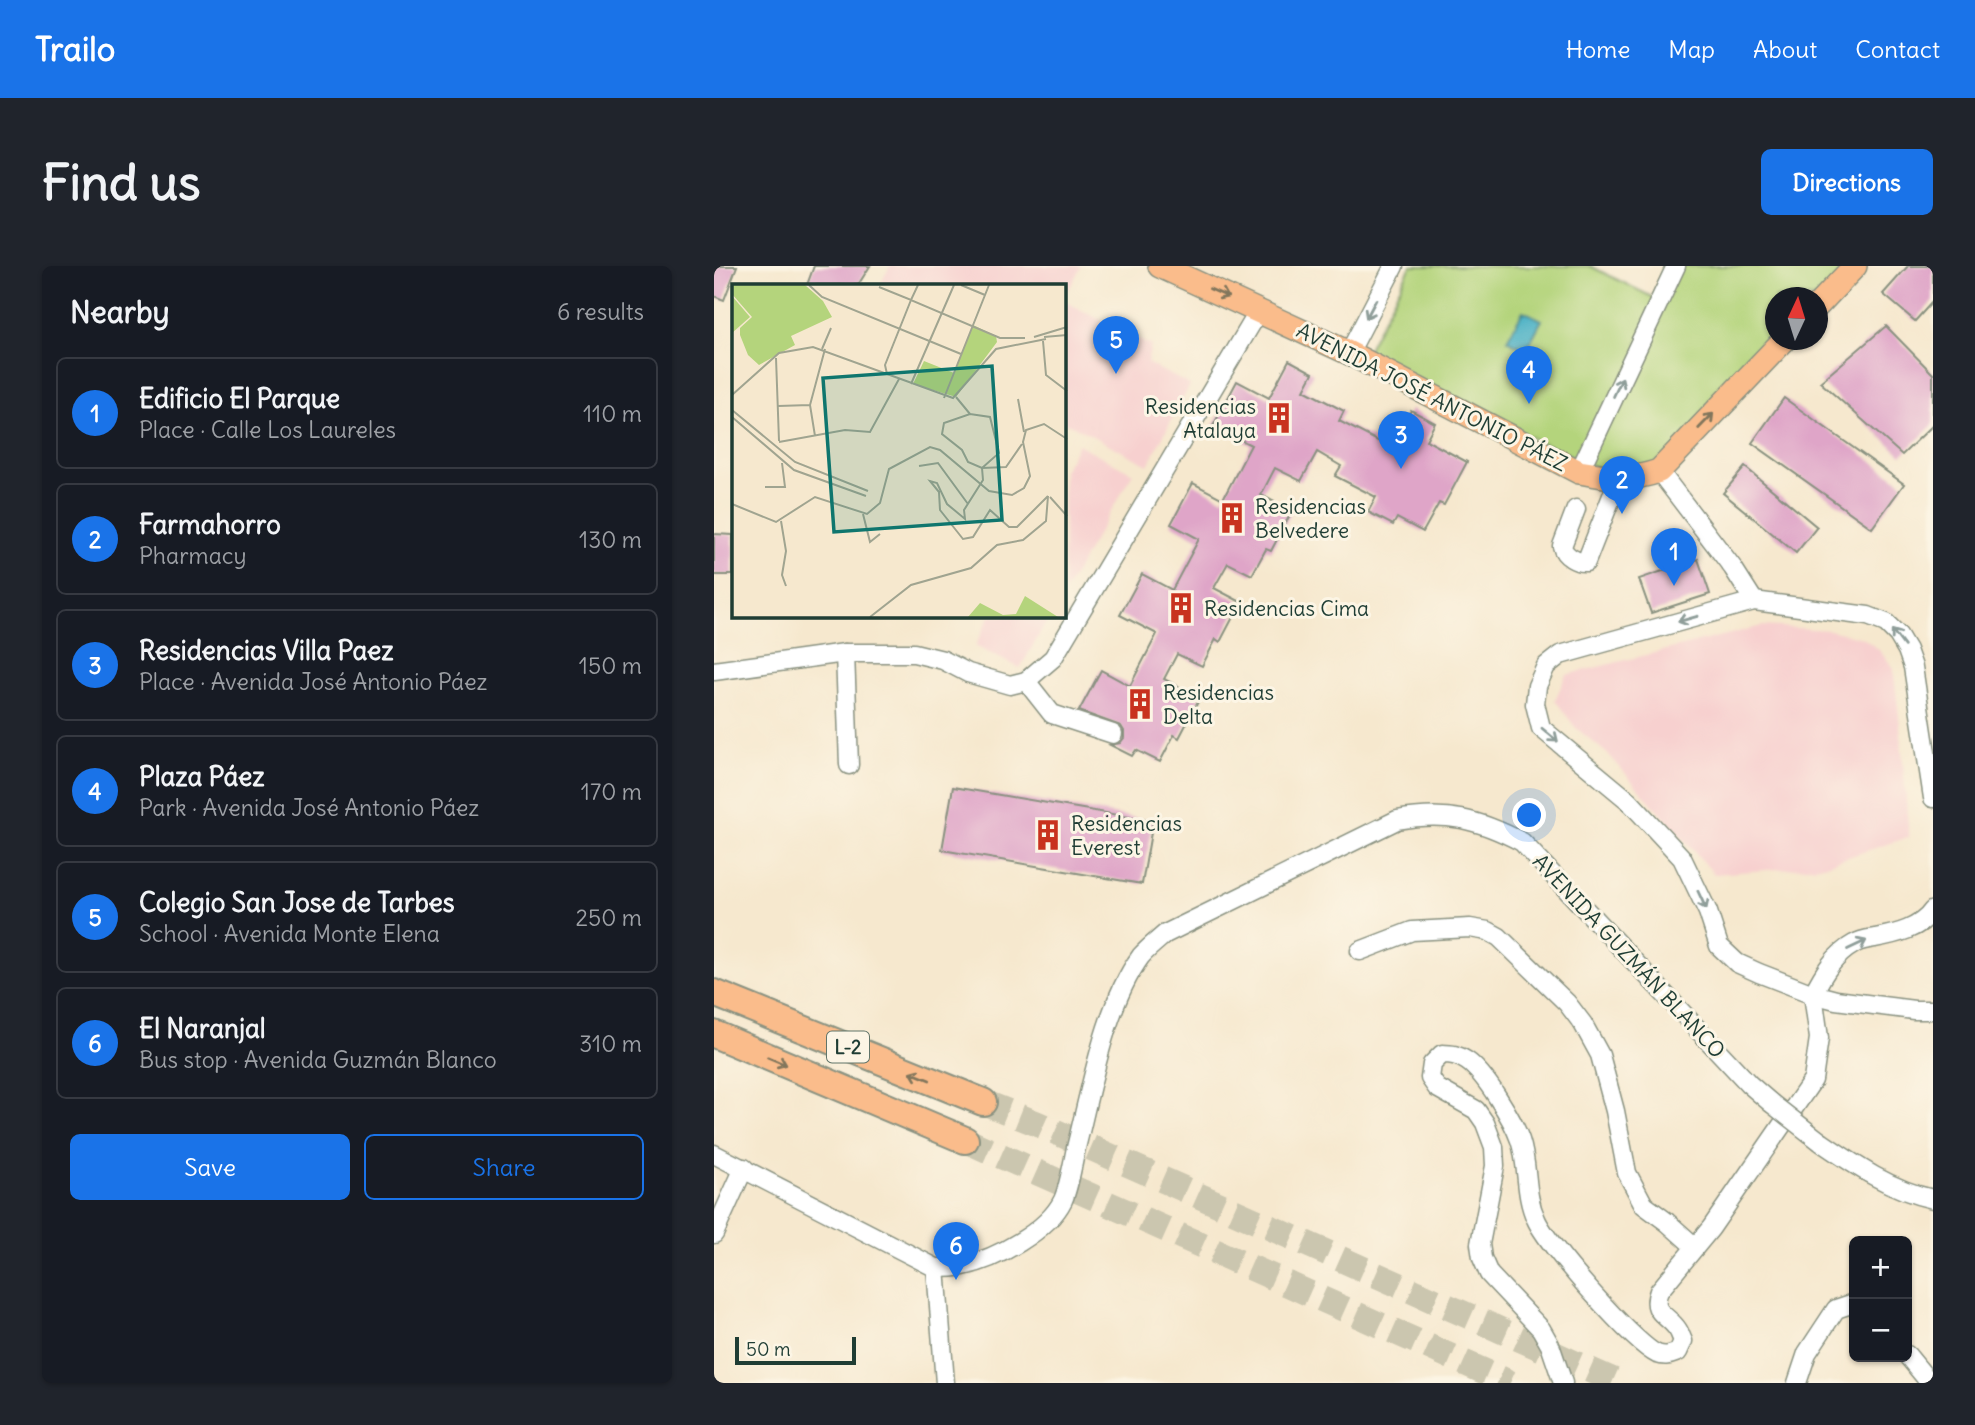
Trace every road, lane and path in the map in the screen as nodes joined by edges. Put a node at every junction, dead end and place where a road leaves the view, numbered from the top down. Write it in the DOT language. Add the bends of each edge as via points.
graph roads {
  1 [pos="1394,266"];
  2 [pos="1676,266"];
  3 [pos="1855,266"];
  4 [pos="1169,269"];
  5 [pos="1828,294"];
  6 [pos="1259,310"];
  7 [pos="1774,350"];
  8 [pos="1349,353"];
  9 [pos="1658,471"];
  10 [pos="1578,472"];
  11 [pos="1619,478"];
  12 [pos="1576,509"];
  13 [pos="1754,601"];
  14 [pos="845,653"];
  15 [pos="714,671"];
  16 [pos="1027,681"];
  17 [pos="1113,734"];
  18 [pos="849,765"];
  19 [pos="1933,798"];
  20 [pos="1933,910"];
  21 [pos="1360,951"];
  22 [pos="714,993"];
  23 [pos="1813,994"];
  24 [pos="1933,1010"];
  25 [pos="714,1034"];
  26 [pos="983,1102"];
  27 [pos="965,1140"];
  28 [pos="714,1154"];
  29 [pos="744,1168"];
  30 [pos="1933,1199"];
  31 [pos="714,1234"];
  32 [pos="1695,1247"];
  33 [pos="936,1268"];
  34 [pos="1849,1305"];
  35 [pos="1912,1361"];
  36 [pos="945,1383"];
  37 [pos="1563,1383"];
  38 [pos="1797,1383"];
  39 [pos="1930,1383"];
  1 -- 8 [label="street, one-way"];
  10 -- 2 [label="street, one-way"];
  3 -- 5 [label="main road"];
  4 -- 6 [label="main road, AVENIDA JOSÉ ANTONIO PÁEZ, one-way"];
  6 -- 8 [label="main road, AVENIDA JOSÉ ANTONIO PÁEZ"];
  6 -- 16 [label="street" via="1053,659"];
  9 -- 7 [label="main road, one-way"];
  8 -- 10 [label="main road, AVENIDA JOSÉ ANTONIO PÁEZ"];
  9 -- 11 [label="main road, AVENIDA JOSÉ ANTONIO PÁEZ" via="1639,478"];
  9 -- 13 [label="street"];
  10 -- 11 [label="main road, AVENIDA JOSÉ ANTONIO PÁEZ"];
  11 -- 12 [label="street" via="1586,562 1565,554 1562,546"];
  19 -- 13 [label="street, one-way" via="1913,667 1898,635 1868,615"];
  13 -- 23 [label="street, one-way" via="1560,655 1546,666 1535,704 1541,728 1629,801 1682,858 1719,946 1737,963"];
  14 -- 15 [label="street"];
  14 -- 16 [label="street" via="914,653 1010,685"];
  14 -- 18 [label="street"];
  16 -- 17 [label="street" via="1052,714"];
  23 -- 20 [label="street, one-way" via="1837,956 1856,942 1902,932"];
  21 -- 32 [label="street" via="1412,931 1488,930 1499,937 1583,1024 1601,1055 1627,1173 1644,1205"];
  26 -- 22 [label="highway, L-2, one-way"];
  23 -- 24 [label="street"];
  23 -- 32 [label="street" via="1819,1038 1813,1080"];
  25 -- 27 [label="highway, L-2, one-way"];
  28 -- 29 [label="street"];
  29 -- 31 [label="street"];
  29 -- 33 [label="street"];
  30 -- 33 [label="street, AVENIDA GUZMÁN BLANCO, bridge" via="1887,1184 1853,1165 1749,1084 1522,842 1475,821 1420,816 1397,820 1165,934 1143,954 1115,1004 1063,1200 1046,1222 1016,1244 985,1260"];
  32 -- 37 [label="street" via="1656,1301 1683,1341 1678,1352 1656,1354 1623,1326 1546,1238 1530,1204 1520,1140 1503,1107 1469,1062 1454,1054 1441,1054 1432,1065 1430,1078 1437,1088 1476,1110 1494,1147 1482,1258 1489,1274 1541,1329"];
  33 -- 36 [label="street"];
  34 -- 38 [label="street" via="1836,1309 1807,1353"];
  35 -- 39 [label="street"];
}
